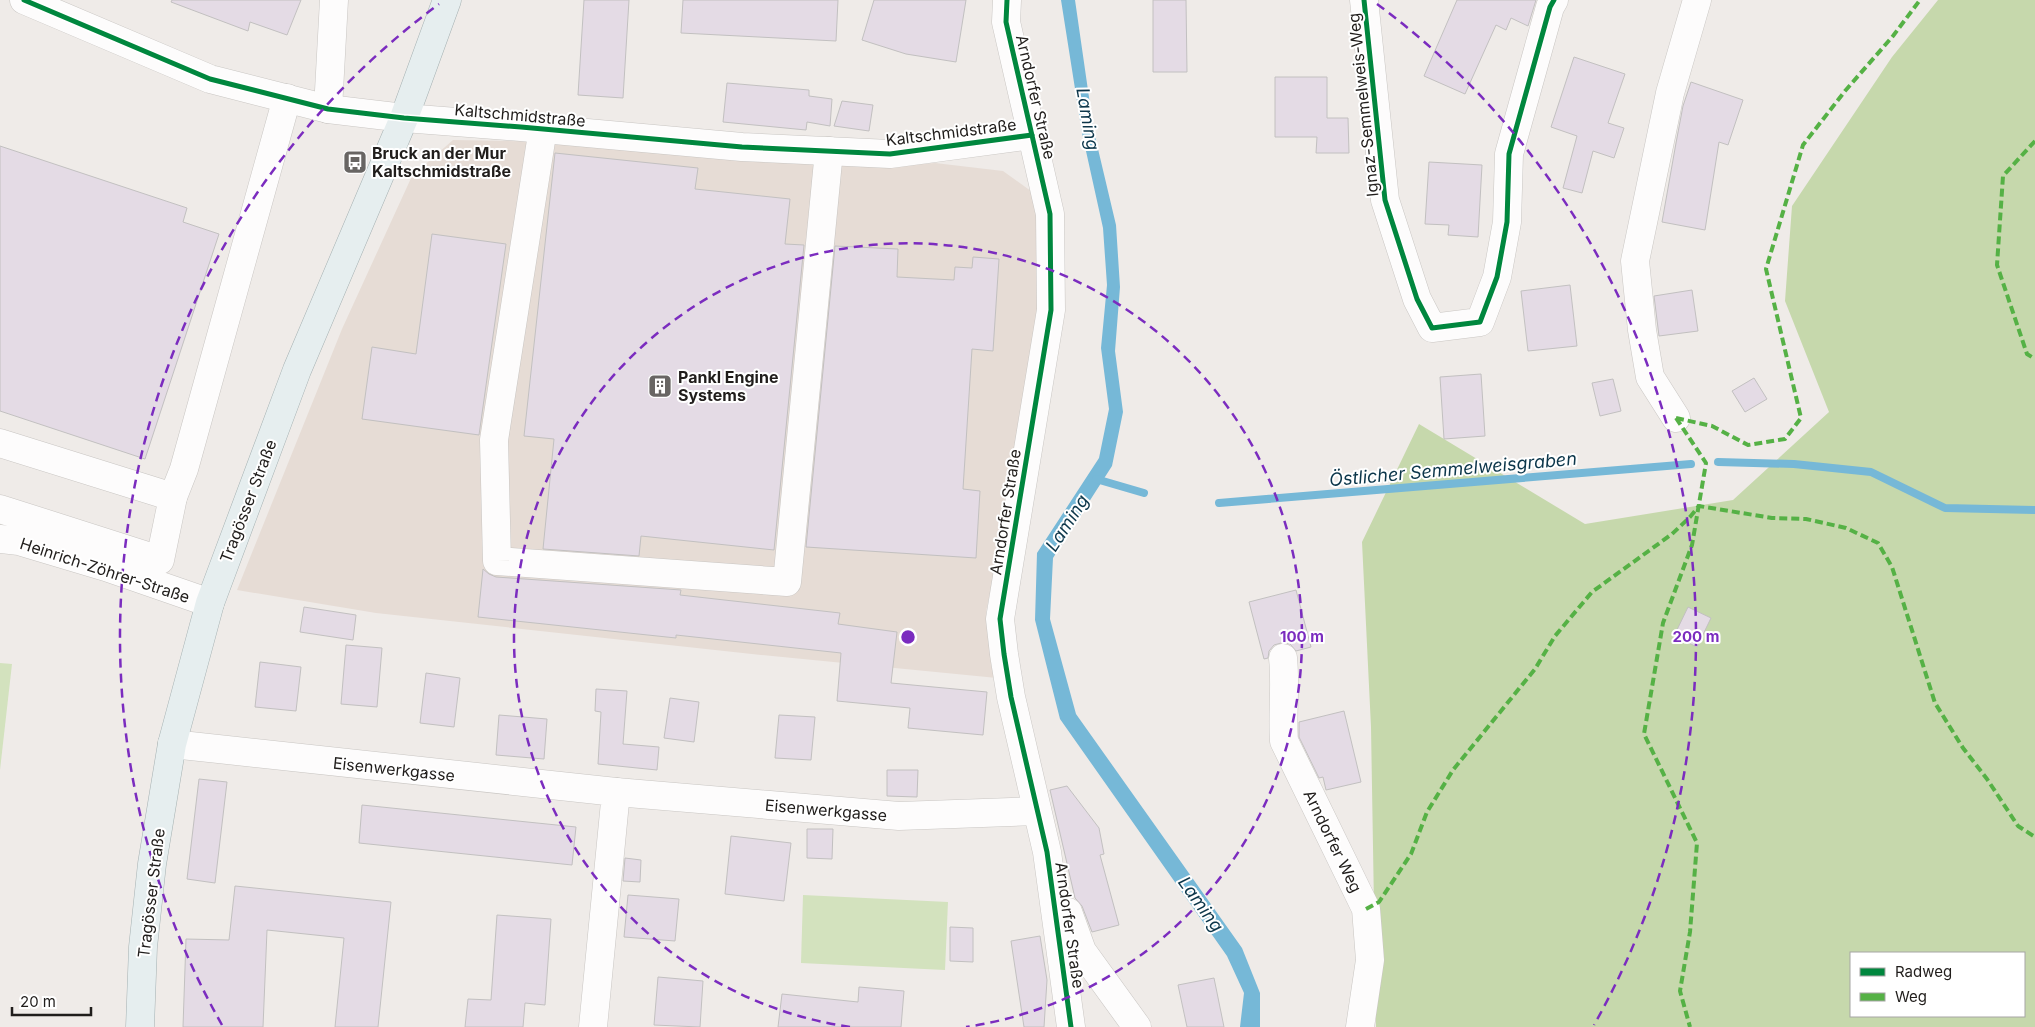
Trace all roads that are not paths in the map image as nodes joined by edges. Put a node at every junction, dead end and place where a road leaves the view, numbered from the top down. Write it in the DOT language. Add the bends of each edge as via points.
graph roads {
  1 [pos="24,0"];
  2 [pos="334,0"];
  3 [pos="447,0"];
  4 [pos="1006,0"];
  5 [pos="1364,0"];
  6 [pos="1554,0"];
  7 [pos="1697,0"];
  8 [pos="287,98"];
  9 [pos="328,109"];
  10 [pos="404,118"];
  11 [pos="543,128"];
  12 [pos="1032,135"];
  13 [pos="829,151"];
  14 [pos="1676,418"];
  15 [pos="0,443"];
  16 [pos="173,497"];
  17 [pos="0,509"];
  18 [pos="0,539"];
  19 [pos="210,603"];
  20 [pos="1283,658"];
  21 [pos="172,744"];
  22 [pos="616,792"];
  23 [pos="1037,811"];
  24 [pos="1047,852"];
  25 [pos="140,1027"];
  26 [pos="593,1027"];
  27 [pos="1071,1027"];
  28 [pos="1137,1027"];
  29 [pos="1360,1027"];
  1 -- 8 [label="street, Kaltschmidstraße" via="210,79"];
  2 -- 9 [label="street"];
  3 -- 10 [label="main road, Tragösser Straße"];
  4 -- 12 [label="street, Arndorfer Straße" via="1006,22"];
  5 -- 6 [label="street, Ignaz-Semmelweis-Weg" via="1385,200 1417,299 1432,328 1480,322 1497,277 1507,222 1509,154"];
  7 -- 14 [label="street" via="1670,93 1635,261 1650,376"];
  8 -- 9 [label="street, Kaltschmidstraße"];
  8 -- 16 [label="street" via="184,469"];
  9 -- 10 [label="street, Kaltschmidstraße"];
  10 -- 11 [label="street, Kaltschmidstraße"];
  10 -- 19 [label="main road, Tragösser Straße" via="297,370"];
  11 -- 13 [label="street, Kaltschmidstraße" via="742,147"];
  11 -- 13 [label="street" via="494,440 497,561 787,582"];
  12 -- 13 [label="street, Kaltschmidstraße" via="890,154"];
  12 -- 23 [label="street, Arndorfer Straße" via="1050,214 1051,310 1000,619 1011,697"];
  15 -- 16 [label="street"];
  16 -- 17 [label="street" via="160,560"];
  18 -- 19 [label="street, Heinrich-Zöhrer-Straße" via="19,541 106,567"];
  19 -- 21 [label="main road, Tragösser Straße"];
  20 -- 29 [label="street, Arndorfer Weg" via="1286,679 1282,712 1284,741 1366,909 1370,960"];
  21 -- 22 [label="street, Eisenwerkgasse"];
  21 -- 25 [label="main road, Tragösser Straße" via="152,864 143,948"];
  22 -- 23 [label="street, Eisenwerkgasse" via="899,816"];
  22 -- 26 [label="street"];
  23 -- 24 [label="street, Arndorfer Straße"];
  24 -- 27 [label="street, Arndorfer Straße"];
  24 -- 28 [label="street" via="1082,952"];
}
